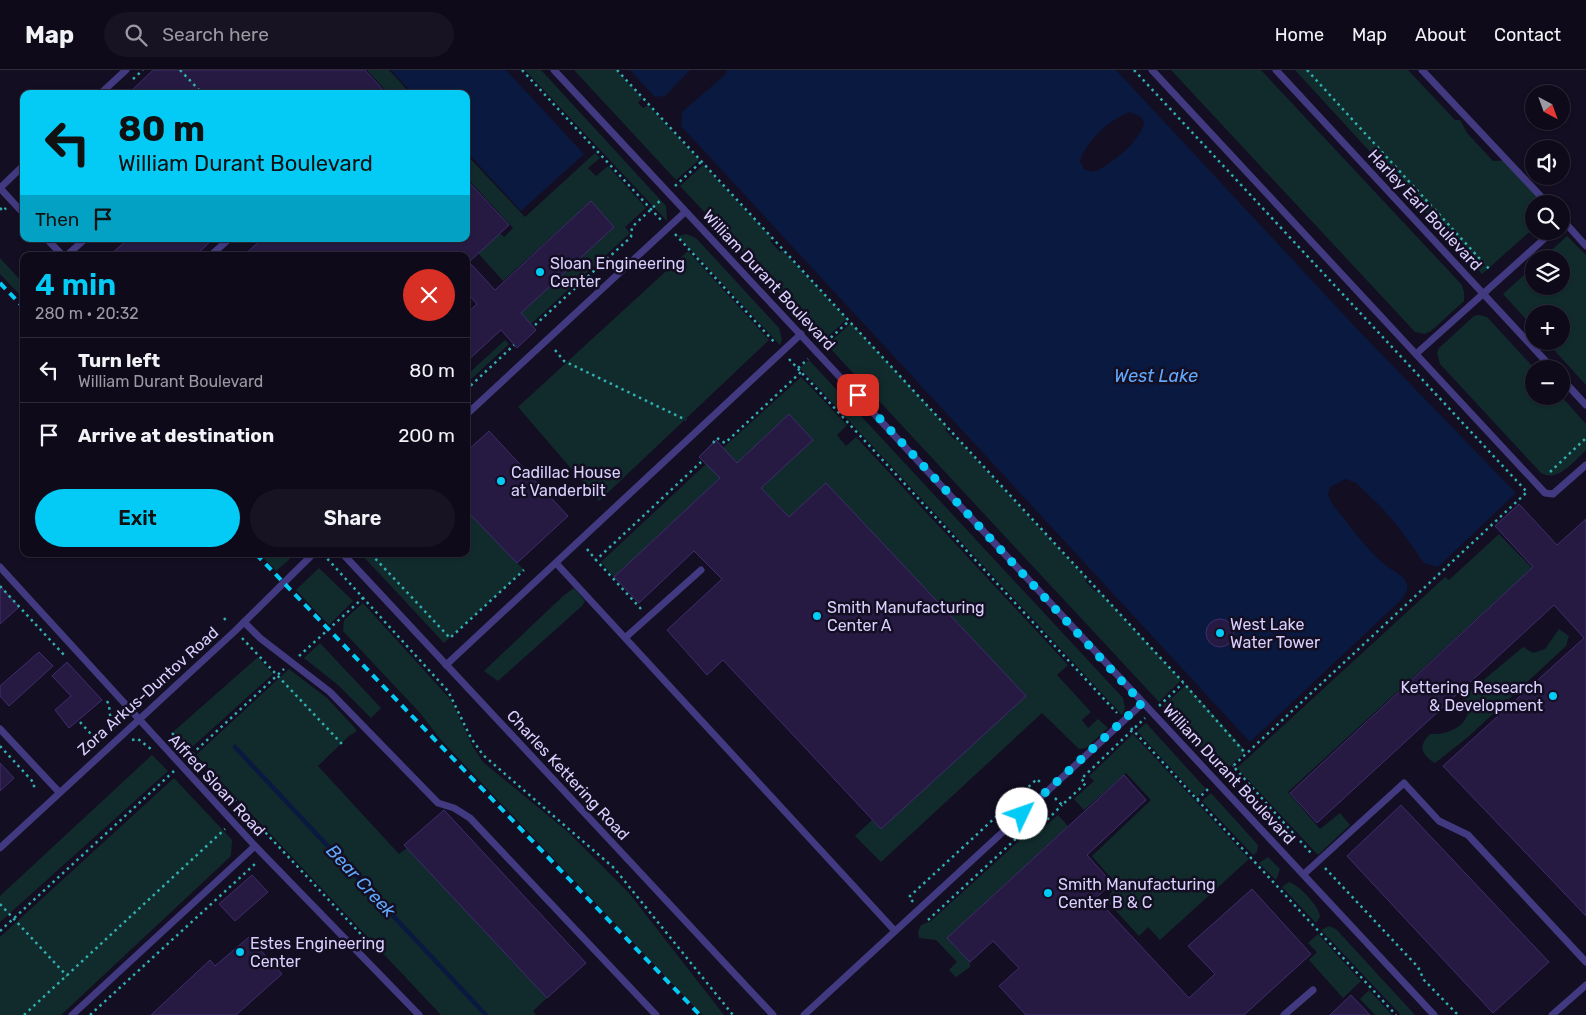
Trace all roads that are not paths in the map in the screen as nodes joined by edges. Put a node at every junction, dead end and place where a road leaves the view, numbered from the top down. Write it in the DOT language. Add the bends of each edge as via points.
graph roads {
  1 [pos="126,70"];
  2 [pos="554,70"];
  3 [pos="1152,70"];
  4 [pos="1276,70"];
  5 [pos="1422,70"];
  6 [pos="104,90"];
  7 [pos="20,169"];
  8 [pos="0,188"];
  9 [pos="1540,195"];
  10 [pos="20,210"];
  11 [pos="685,212"];
  12 [pos="1570,229"];
  13 [pos="1543,240"];
  14 [pos="49,242"];
  15 [pos="81,242"];
  16 [pos="226,242"];
  17 [pos="1586,246"];
  18 [pos="60,252"];
  19 [pos="69,252"];
  20 [pos="214,252"];
  21 [pos="1483,293"];
  22 [pos="801,334"];
  23 [pos="1416,354"];
  24 [pos="1545,360"];
  25 [pos="1570,388"];
  26 [pos="1586,405"];
  27 [pos="470,411"];
  28 [pos="1586,465"];
  29 [pos="311,557"];
  30 [pos="346,557"];
  31 [pos="556,563"];
  32 [pos="0,567"];
  33 [pos="701,570"];
  34 [pos="244,622"];
  35 [pos="626,638"];
  36 [pos="446,665"];
  37 [pos="1142,703"];
  38 [pos="138,719"];
  39 [pos="0,729"];
  40 [pos="59,792"];
  41 [pos="255,846"];
  42 [pos="0,848"];
  43 [pos="1304,874"];
  44 [pos="895,931"];
  45 [pos="1586,962"];
  46 [pos="1586,985"];
  47 [pos="1313,990"];
  48 [pos="72,1015"];
  49 [pos="419,1015"];
  50 [pos="656,1015"];
  51 [pos="773,1015"];
  52 [pos="804,1015"];
  53 [pos="1284,1015"];
  54 [pos="1434,1015"];
  55 [pos="1552,1015"];
  1 -- 6 [label="lane"];
  2 -- 11 [label="lane, William Durant Boulevard"];
  3 -- 23 [label="lane"];
  4 -- 21 [label="lane, Harley Earl Boulevard"];
  5 -- 9 [label="lane"];
  7 -- 8 [label="lane"];
  8 -- 10 [label="lane"];
  11 -- 22 [label="lane, William Durant Boulevard"];
  11 -- 27 [label="lane"];
  12 -- 17 [label="lane"];
  13 -- 21 [label="lane"];
  14 -- 18 [label="lane"];
  15 -- 19 [label="lane"];
  16 -- 20 [label="lane"];
  21 -- 23 [label="lane"];
  21 -- 24 [label="lane, Harley Earl Boulevard"];
  22 -- 31 [label="lane"];
  22 -- 37 [label="lane, William Durant Boulevard"];
  23 -- 28 [label="lane" via="1545,493 1553,494"];
  25 -- 26 [label="lane"];
  29 -- 34 [label="lane, Zora Arkus-Duntov Road"];
  30 -- 36 [label="lane, Charles Kettering Road"];
  31 -- 35 [label="lane"];
  31 -- 36 [label="lane"];
  32 -- 38 [label="lane, Alfred Sloan Road"];
  33 -- 35 [label="lane"];
  34 -- 38 [label="lane, Zora Arkus-Duntov Road"];
  34 -- 50 [label="lane" via="290,663 330,692 438,803 470,818"];
  35 -- 44 [label="lane"];
  36 -- 51 [label="lane, Charles Kettering Road"];
  37 -- 43 [label="lane, William Durant Boulevard"];
  37 -- 44 [label="lane"];
  38 -- 40 [label="lane, Zora Arkus-Duntov Road"];
  38 -- 41 [label="lane, Alfred Sloan Road"];
  39 -- 40 [label="lane"];
  40 -- 42 [label="lane, Zora Arkus-Duntov Road"];
  41 -- 48 [label="lane"];
  41 -- 49 [label="lane, Alfred Sloan Road"];
  43 -- 45 [label="lane" via="1404,783 1439,821 1468,835"];
  43 -- 54 [label="lane, William Durant Boulevard"];
  44 -- 52 [label="lane"];
  46 -- 55 [label="lane"];
  47 -- 53 [label="lane"];
}
